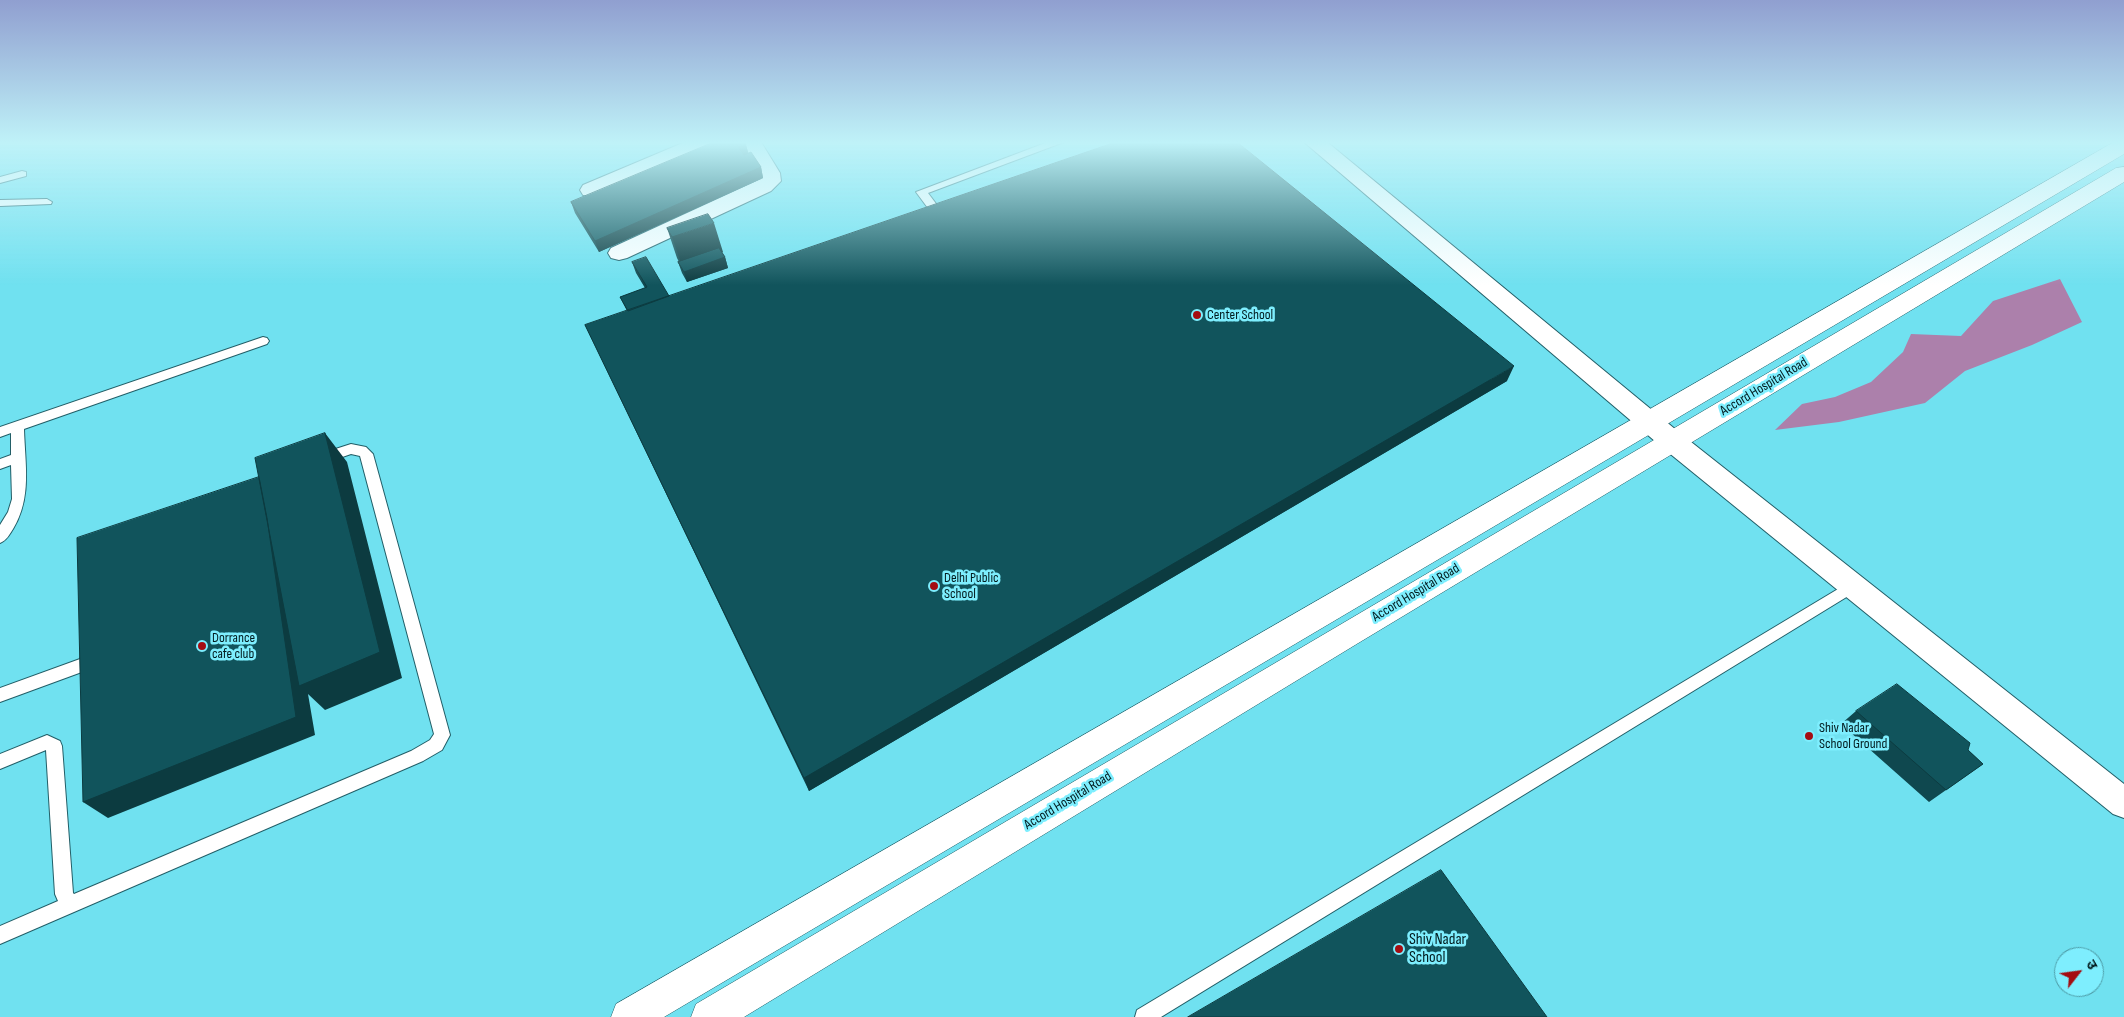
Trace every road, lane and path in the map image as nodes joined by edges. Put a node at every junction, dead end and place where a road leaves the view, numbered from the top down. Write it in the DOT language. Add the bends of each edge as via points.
graph roads {
  1 [pos="759,189"];
  2 [pos="928,189"];
  3 [pos="1371,189"];
  4 [pos="2063,189"];
  5 [pos="2070,189"];
  6 [pos="47,202"];
  7 [pos="0,203"];
  8 [pos="950,229"];
  9 [pos="619,253"];
  10 [pos="263,341"];
  11 [pos="1650,422"];
  12 [pos="17,426"];
  13 [pos="0,432"];
  14 [pos="1672,442"];
  15 [pos="18,458"];
  16 [pos="0,464"];
  17 [pos="308,464"];
  18 [pos="0,537"];
  19 [pos="1854,586"];
  20 [pos="88,640"];
  21 [pos="0,695"];
  22 [pos="0,762"];
  23 [pos="2124,802"];
  24 [pos="72,902"];
  25 [pos="0,935"];
  26 [pos="629,1017"];
  27 [pos="709,1017"];
  28 [pos="1144,1017"];
  1 -- 9 [label="street"];
  2 -- 8 [label="lane" via="921,192"];
  3 -- 11 [label="street"];
  4 -- 11 [label="street"];
  5 -- 14 [label="street, Accord Hospital Road"];
  6 -- 7 [label="lane"];
  10 -- 12 [label="lane"];
  11 -- 14 [label="street"];
  11 -- 26 [label="street"];
  12 -- 13 [label="lane"];
  12 -- 15 [label="lane"];
  14 -- 19 [label="street"];
  14 -- 27 [label="street, Accord Hospital Road"];
  15 -- 16 [label="lane"];
  15 -- 18 [label="lane" via="18,506"];
  17 -- 24 [label="lane" via="353,447 366,454 442,735 429,750 417,756"];
  19 -- 23 [label="street"];
  19 -- 28 [label="lane"];
  20 -- 21 [label="lane" via="89,660 85,664"];
  22 -- 24 [label="lane" via="48,742 54,746 64,894"];
  24 -- 25 [label="lane"];
}
